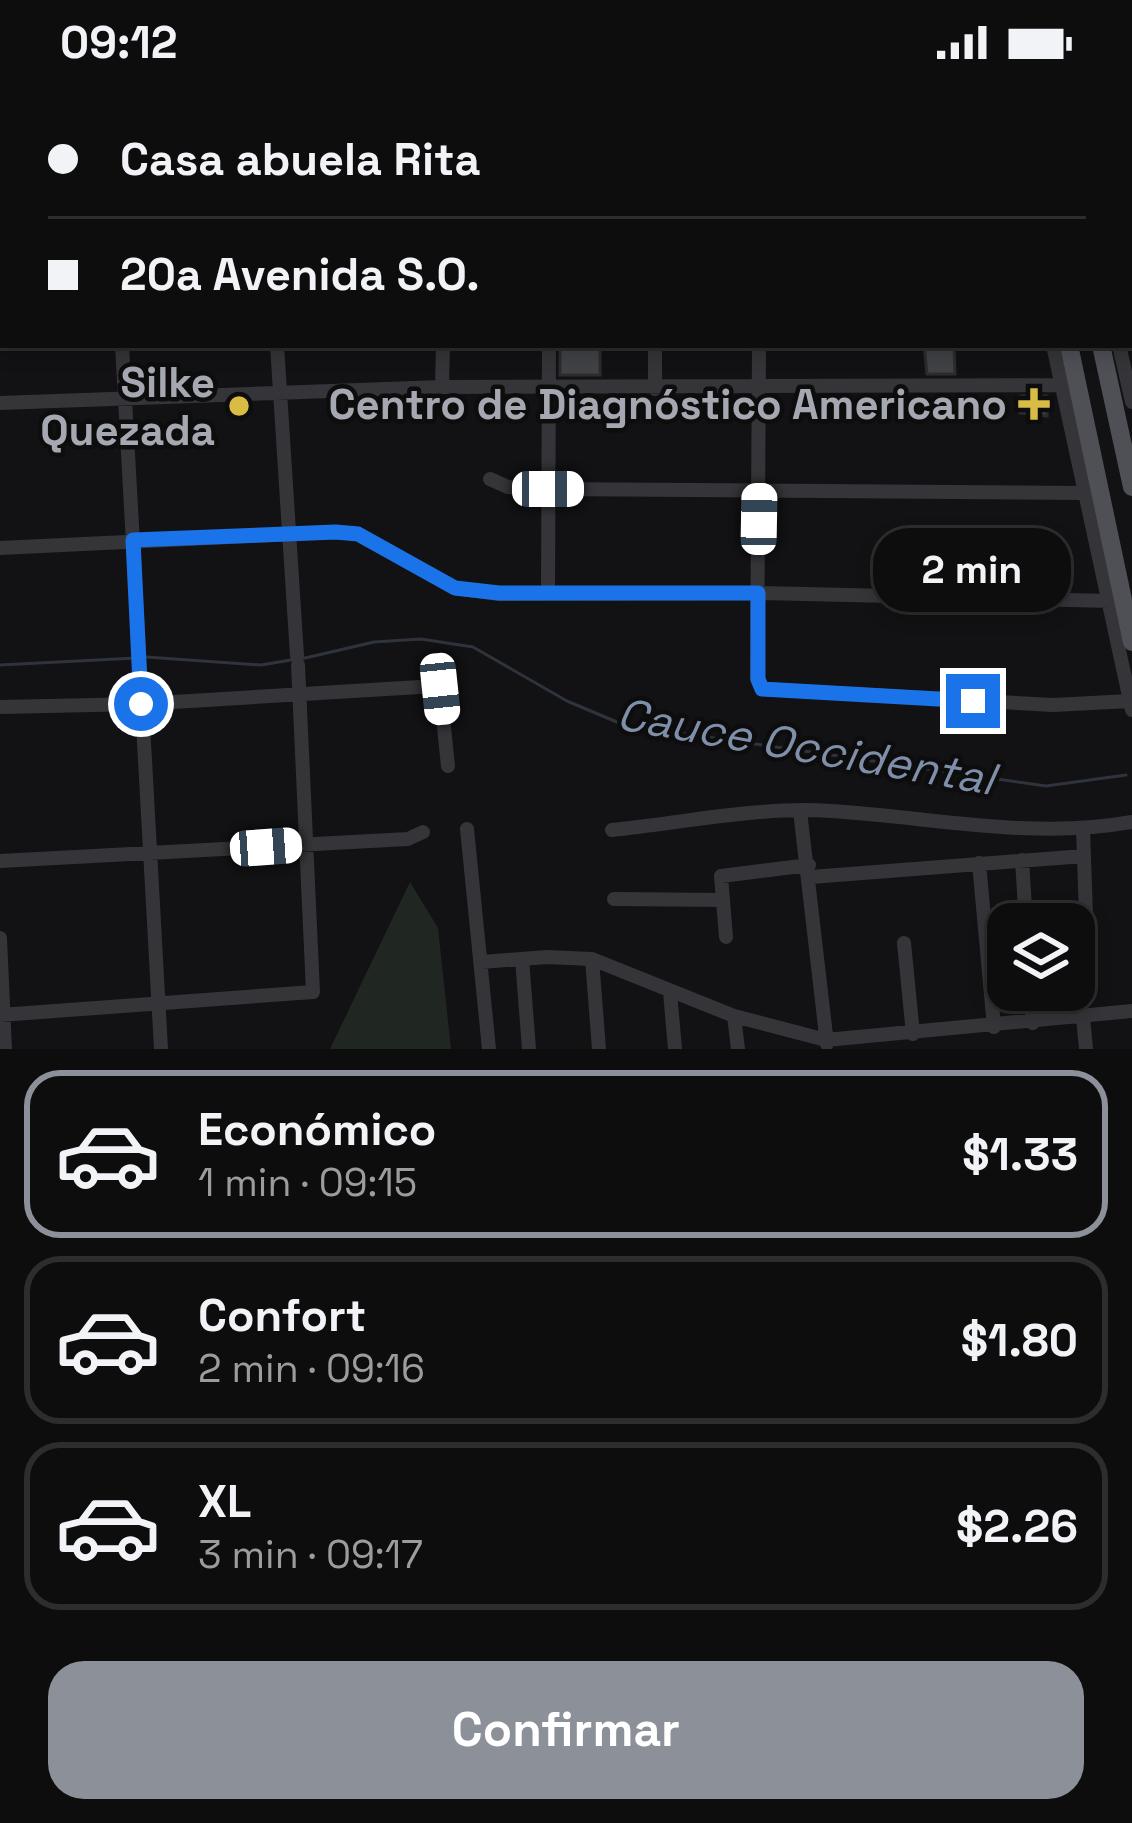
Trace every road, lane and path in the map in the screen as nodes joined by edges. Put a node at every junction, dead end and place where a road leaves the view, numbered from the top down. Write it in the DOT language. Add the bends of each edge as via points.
graph roads {
  1 [pos="122,348"];
  2 [pos="277,348"];
  3 [pos="443,348"];
  4 [pos="549,348"];
  5 [pos="656,348"];
  6 [pos="759,348"];
  7 [pos="1054,348"];
  8 [pos="1071,348"];
  9 [pos="1102,348"];
  10 [pos="1120,348"];
  11 [pos="1063,385"];
  12 [pos="442,387"];
  13 [pos="548,387"];
  14 [pos="758,387"];
  15 [pos="655,389"];
  16 [pos="279,391"];
  17 [pos="1111,391"];
  18 [pos="125,396"];
  19 [pos="1081,396"];
  20 [pos="1132,402"];
  21 [pos="0,403"];
  22 [pos="1132,442"];
  23 [pos="490,479"];
  24 [pos="1132,487"];
  25 [pos="760,488"];
  26 [pos="548,489"];
  27 [pos="1087,493"];
  28 [pos="290,533"];
  29 [pos="133,540"];
  30 [pos="0,548"];
  31 [pos="1105,575"];
  32 [pos="548,592"];
  33 [pos="758,593"];
  34 [pos="1111,602"];
  35 [pos="1132,642"];
  36 [pos="299,695"];
  37 [pos="141,704"];
  38 [pos="1131,706"];
  39 [pos="0,707"];
  40 [pos="448,766"];
  41 [pos="800,811"];
  42 [pos="1132,822"];
  43 [pos="467,829"];
  44 [pos="1083,829"];
  45 [pos="612,830"];
  46 [pos="423,832"];
  47 [pos="305,844"];
  48 [pos="150,855"];
  49 [pos="1084,856"];
  50 [pos="1022,860"];
  51 [pos="0,862"];
  52 [pos="979,863"];
  53 [pos="810,871"];
  54 [pos="614,899"];
  55 [pos="723,900"];
  56 [pos="1025,903"];
  57 [pos="1086,903"];
  58 [pos="0,938"];
  59 [pos="726,938"];
  60 [pos="904,944"];
  61 [pos="522,959"];
  62 [pos="592,959"];
  63 [pos="482,962"];
  64 [pos="670,992"];
  65 [pos="158,1004"];
  66 [pos="1032,1011"];
  67 [pos="1132,1011"];
  68 [pos="2,1015"];
  69 [pos="734,1016"];
  70 [pos="1083,1018"];
  71 [pos="1033,1023"];
  72 [pos="994,1027"];
  73 [pos="913,1034"];
  74 [pos="827,1045"];
  75 [pos="5,1049"];
  76 [pos="161,1049"];
  77 [pos="489,1049"];
  78 [pos="529,1049"];
  79 [pos="599,1049"];
  80 [pos="675,1049"];
  81 [pos="738,1049"];
  82 [pos="1086,1049"];
  1 -- 18 [label="street"];
  2 -- 16 [label="street"];
  3 -- 12 [label="street"];
  4 -- 13 [label="street"];
  5 -- 15 [label="street"];
  6 -- 14 [label="street"];
  7 -- 11 [label="street"];
  8 -- 19 [label="main road"];
  9 -- 17 [label="main road"];
  10 -- 20 [label="street"];
  11 -- 14 [label="street"];
  11 -- 27 [label="street"];
  12 -- 13 [label="street"];
  12 -- 16 [label="street"];
  13 -- 15 [label="street"];
  13 -- 26 [label="street"];
  14 -- 15 [label="street"];
  14 -- 25 [label="street"];
  16 -- 18 [label="street"];
  16 -- 28 [label="street"];
  17 -- 22 [label="street"];
  17 -- 24 [label="main road"];
  18 -- 21 [label="street"];
  18 -- 29 [label="street"];
  19 -- 31 [label="main road"];
  19 -- 35 [label="main road"];
  23 -- 26 [label="street"];
  25 -- 26 [label="street"];
  25 -- 27 [label="street"];
  25 -- 33 [label="street"];
  26 -- 32 [label="street"];
  27 -- 31 [label="street"];
  28 -- 29 [label="street"];
  28 -- 32 [label="street" via="358,534 455,588"];
  28 -- 36 [label="street"];
  29 -- 30 [label="street"];
  29 -- 37 [label="street"];
  31 -- 34 [label="street"];
  32 -- 33 [label="street"];
  33 -- 34 [label="street"];
  33 -- 38 [label="street" via="759,686 767,691"];
  34 -- 38 [label="street"];
  36 -- 37 [label="street"];
  36 -- 40 [label="street" via="436,686"];
  36 -- 47 [label="street"];
  37 -- 39 [label="street"];
  37 -- 48 [label="street"];
  41 -- 44 [label="street"];
  41 -- 45 [label="street"];
  41 -- 53 [label="street"];
  42 -- 44 [label="street"];
  43 -- 63 [label="street"];
  44 -- 49 [label="street"];
  46 -- 47 [label="street"];
  47 -- 48 [label="street"];
  47 -- 65 [label="street" via="311,993"];
  48 -- 51 [label="street"];
  48 -- 65 [label="street"];
  49 -- 50 [label="street"];
  49 -- 57 [label="street"];
  50 -- 52 [label="street"];
  50 -- 56 [label="street"];
  52 -- 53 [label="street"];
  52 -- 72 [label="street"];
  53 -- 55 [label="street" via="721,876"];
  53 -- 74 [label="street"];
  54 -- 55 [label="street"];
  55 -- 59 [label="street"];
  58 -- 68 [label="street"];
  60 -- 73 [label="street"];
  61 -- 62 [label="street"];
  61 -- 63 [label="street"];
  61 -- 78 [label="street"];
  62 -- 64 [label="street"];
  62 -- 79 [label="street"];
  63 -- 77 [label="street"];
  64 -- 69 [label="street"];
  64 -- 80 [label="street"];
  65 -- 68 [label="street"];
  65 -- 76 [label="street"];
  66 -- 71 [label="street"];
  67 -- 70 [label="street"];
  68 -- 75 [label="street"];
  69 -- 74 [label="street"];
  69 -- 81 [label="street"];
  70 -- 71 [label="street"];
  70 -- 82 [label="street"];
  71 -- 72 [label="street"];
  72 -- 73 [label="street"];
  73 -- 74 [label="street"];
}
